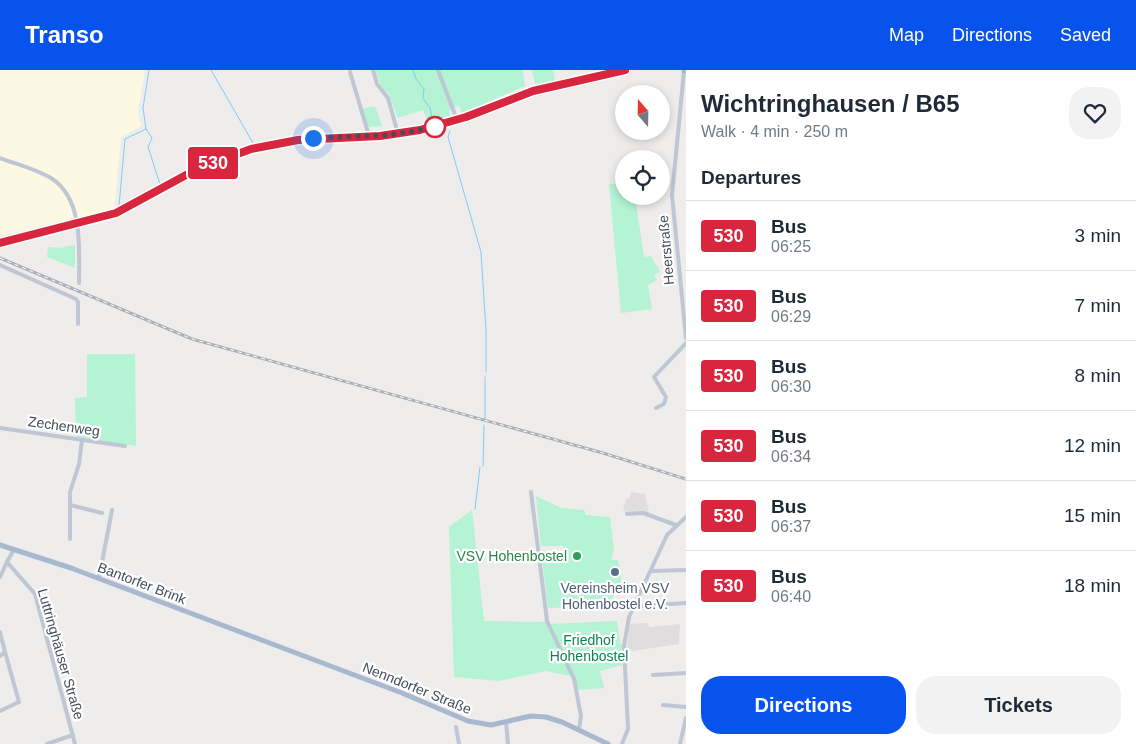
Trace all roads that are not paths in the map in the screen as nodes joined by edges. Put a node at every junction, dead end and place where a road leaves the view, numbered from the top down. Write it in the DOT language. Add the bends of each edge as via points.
graph roads {
  1 [pos="373,70"];
  2 [pos="438,70"];
  3 [pos="625,70"];
  4 [pos="684,70"];
  5 [pos="350,72"];
  6 [pos="457,120"];
  7 [pos="398,134"];
  8 [pos="369,136"];
  9 [pos="0,158"];
  10 [pos="77,224"];
  11 [pos="0,244"];
  12 [pos="0,265"];
  13 [pos="686,269"];
  14 [pos="679,270"];
  15 [pos="79,282"];
  16 [pos="78,324"];
  17 [pos="686,338"];
  18 [pos="686,343"];
  19 [pos="656,408"];
  20 [pos="0,428"];
  21 [pos="82,440"];
  22 [pos="125,446"];
  23 [pos="531,492"];
  24 [pos="70,505"];
  25 [pos="112,510"];
  26 [pos="102,513"];
  27 [pos="627,514"];
  28 [pos="686,517"];
  29 [pos="676,525"];
  30 [pos="70,540"];
  31 [pos="0,545"];
  32 [pos="13,551"];
  33 [pos="7,562"];
  34 [pos="686,570"];
  35 [pos="651,571"];
  36 [pos="0,577"];
  37 [pos="99,578"];
  38 [pos="686,602"];
  39 [pos="635,604"];
  40 [pos="0,632"];
  41 [pos="275,645"];
  42 [pos="5,652"];
  43 [pos="0,656"];
  44 [pos="686,673"];
  45 [pos="653,675"];
  46 [pos="663,705"];
  47 [pos="686,707"];
  48 [pos="0,710"];
  49 [pos="686,718"];
  50 [pos="506,722"];
  51 [pos="456,727"];
  52 [pos="579,730"];
  53 [pos="73,735"];
  54 [pos="681,742"];
  55 [pos="47,744"];
  56 [pos="76,744"];
  57 [pos="460,744"];
  58 [pos="508,744"];
  59 [pos="608,744"];
  60 [pos="622,744"];
  1 -- 7 [label="street" via="377,84 388,98"];
  2 -- 6 [label="street"];
  3 -- 6 [label="main road" via="533,91"];
  4 -- 14 [label="street, Heerstraße" via="672,181"];
  5 -- 8 [label="street"];
  6 -- 7 [label="main road"];
  7 -- 8 [label="main road"];
  8 -- 10 [label="main road" via="305,139 251,149 199,168 116,213"];
  9 -- 10 [label="street" via="56,182 68,196"];
  10 -- 11 [label="main road"];
  10 -- 15 [label="street"];
  12 -- 16 [label="street" via="76,299"];
  13 -- 14 [label="street"];
  14 -- 17 [label="street, Heerstraße"];
  18 -- 19 [label="street" via="654,377 666,397 664,404"];
  20 -- 21 [label="street, Zechenweg"];
  21 -- 22 [label="street, Zechenweg"];
  21 -- 24 [label="street"];
  23 -- 52 [label="street" via="547,620 574,679 581,716"];
  24 -- 26 [label="street"];
  24 -- 30 [label="street"];
  25 -- 37 [label="street"];
  27 -- 29 [label="street" via="643,513"];
  28 -- 29 [label="street"];
  29 -- 35 [label="street" via="667,535"];
  31 -- 32 [label="main road, Bantorfer Brink"];
  32 -- 33 [label="street"];
  32 -- 37 [label="main road, Bantorfer Brink"];
  33 -- 36 [label="street"];
  33 -- 53 [label="street, Luttringhäuser Straße" via="35,594"];
  34 -- 35 [label="street"];
  35 -- 39 [label="street"];
  37 -- 41 [label="main road, Bantorfer Brink"];
  38 -- 39 [label="street"];
  39 -- 60 [label="street" via="625,638 628,729"];
  40 -- 42 [label="street"];
  41 -- 50 [label="main road, Nenndorfer Straße" via="468,721 483,725"];
  42 -- 43 [label="street"];
  42 -- 48 [label="street" via="19,699 17,704"];
  44 -- 45 [label="street"];
  46 -- 47 [label="street"];
  49 -- 54 [label="street"];
  50 -- 52 [label="main road, Nenndorfer Straße" via="539,716"];
  50 -- 58 [label="street"];
  51 -- 57 [label="street"];
  52 -- 59 [label="main road, Nenndorfer Straße"];
  53 -- 55 [label="street"];
  53 -- 56 [label="street, Luttringhäuser Straße"];
}
